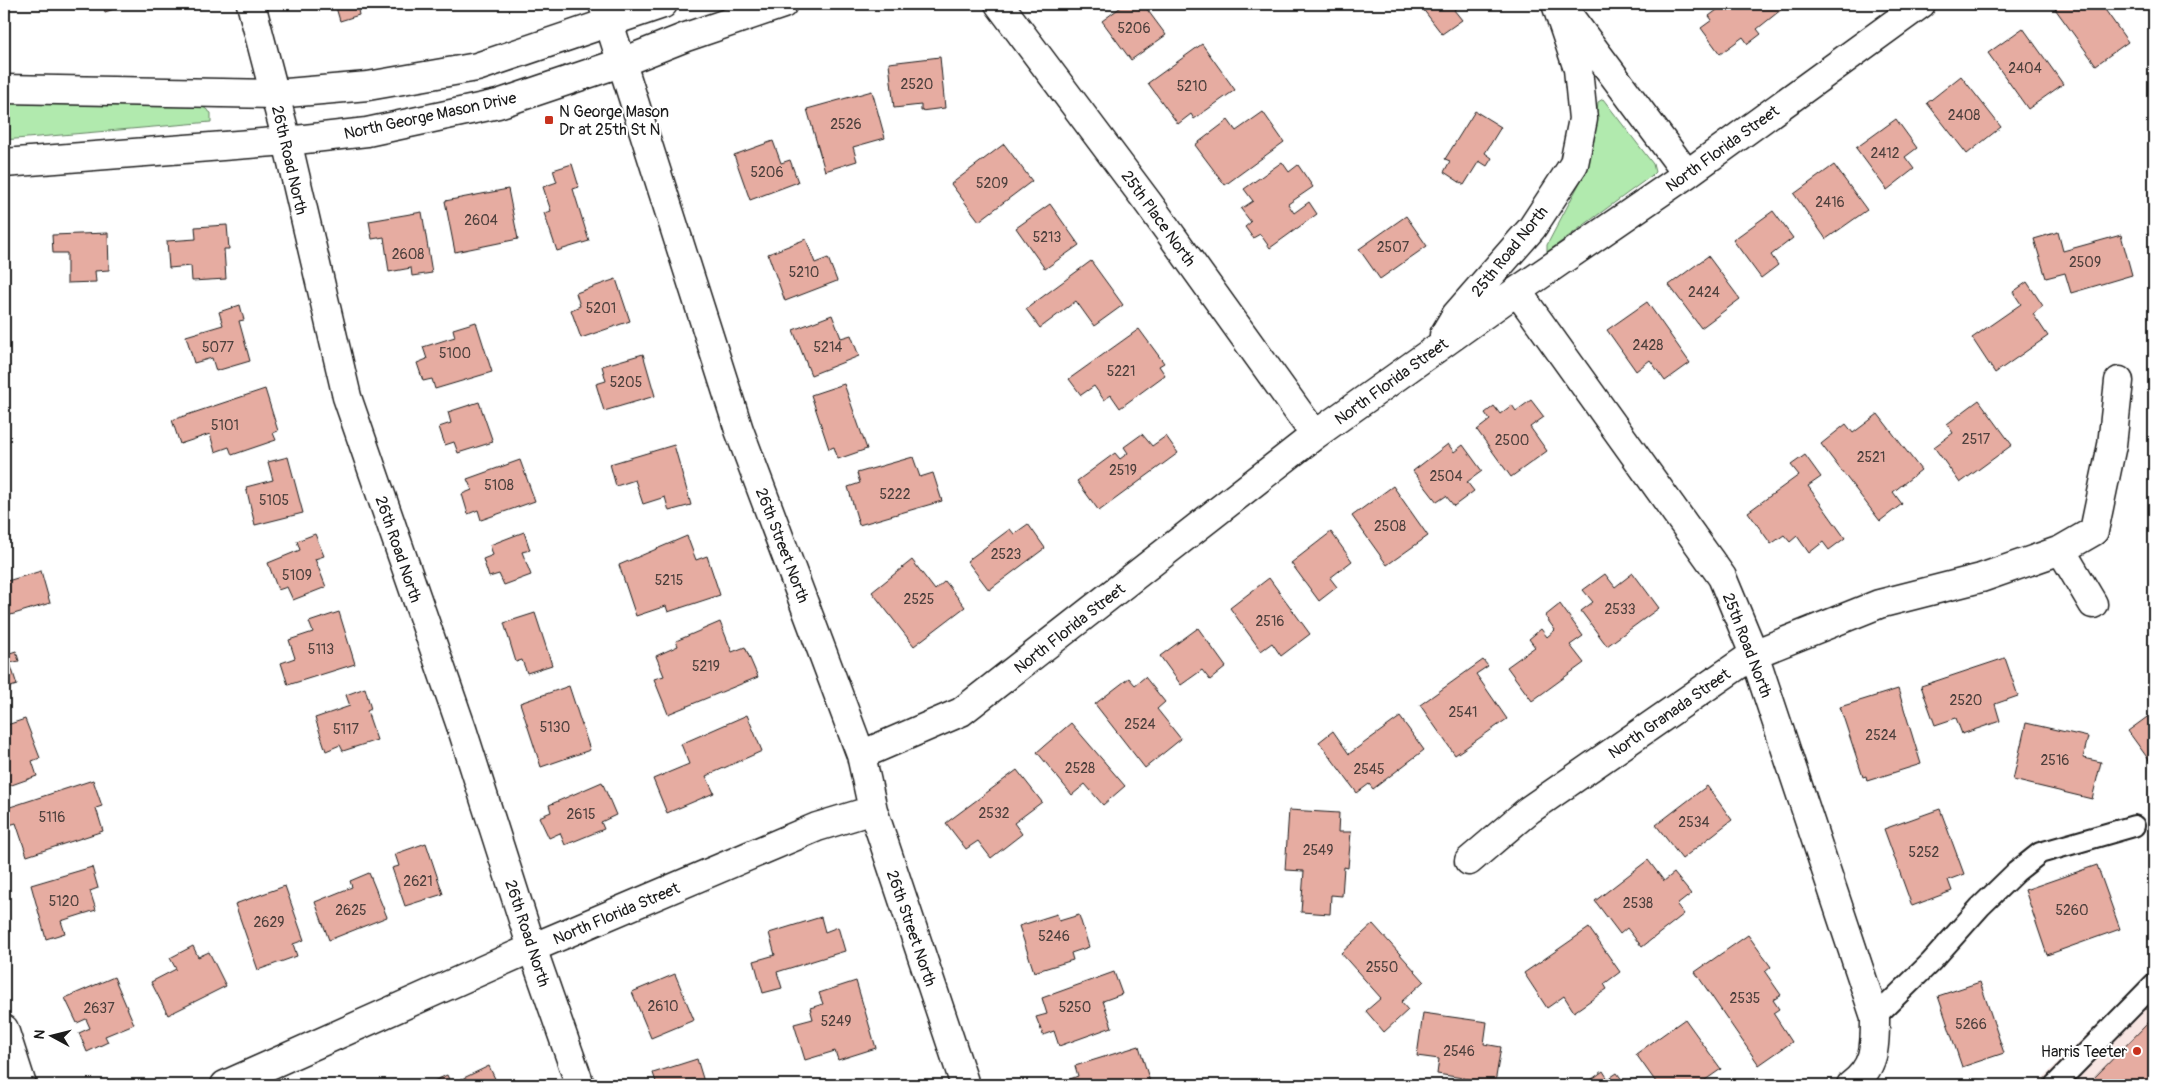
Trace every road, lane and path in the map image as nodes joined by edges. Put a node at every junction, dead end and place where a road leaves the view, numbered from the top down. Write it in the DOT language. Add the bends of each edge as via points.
graph roads {
  1 [pos="251,4"];
  2 [pos="663,4"];
  3 [pos="783,4"];
  4 [pos="999,4"];
  5 [pos="1556,4"];
  6 [pos="1560,4"];
  7 [pos="1921,4"];
  8 [pos="606,12"];
  9 [pos="623,62"];
  10 [pos="4,89"];
  11 [pos="275,94"];
  12 [pos="287,141"];
  13 [pos="4,163"];
  14 [pos="1687,174"];
  15 [pos="1516,291"];
  16 [pos="1436,350"];
  17 [pos="2119,381"];
  18 [pos="1315,435"];
  19 [pos="2061,550"];
  20 [pos="2093,604"];
  21 [pos="1754,654"];
  22 [pos="861,755"];
  23 [pos="873,810"];
  24 [pos="2134,826"];
  25 [pos="1470,861"];
  26 [pos="532,948"];
  27 [pos="2154,984"];
  28 [pos="1875,1017"];
  29 [pos="4,1029"];
  30 [pos="22,1085"];
  31 [pos="225,1085"];
  32 [pos="580,1085"];
  33 [pos="965,1085"];
  34 [pos="1851,1085"];
  35 [pos="2056,1085"];
  1 -- 11 [label="street, 26th Road North"];
  2 -- 8 [label="street"];
  3 -- 9 [label="street, North George Mason Drive"];
  4 -- 18 [label="street, 25th Place North" via="1150,204"];
  5 -- 16 [label="street, 25th Road North" via="1578,69 1583,119 1574,164 1532,228 1456,314"];
  6 -- 14 [label="street"];
  7 -- 14 [label="street, North Florida Street"];
  8 -- 9 [label="street, 26th Street North"];
  8 -- 11 [label="street" via="564,38 477,67 368,86"];
  9 -- 12 [label="street, North George Mason Drive" via="498,104 367,132"];
  9 -- 22 [label="street, 26th Street North" via="739,430"];
  10 -- 11 [label="street"];
  11 -- 12 [label="street, 26th Road North"];
  12 -- 13 [label="street, North George Mason Drive"];
  12 -- 26 [label="street, 26th Road North" via="347,397 462,729"];
  14 -- 15 [label="street, North Florida Street"];
  15 -- 16 [label="street, North Florida Street"];
  15 -- 21 [label="street, 25th Road North" via="1722,577"];
  16 -- 18 [label="street, North Florida Street"];
  17 -- 19 [label="street, North Granada Street" via="2112,445 2094,531"];
  18 -- 22 [label="street, North Florida Street" via="961,712"];
  19 -- 20 [label="street"];
  19 -- 21 [label="street, North Granada Street" via="1981,578 1879,604"];
  21 -- 25 [label="street, North Granada Street" via="1529,810"];
  21 -- 28 [label="street, 25th Road North"];
  22 -- 23 [label="street, 26th Street North"];
  23 -- 26 [label="street, North Florida Street" via="817,827"];
  23 -- 33 [label="street, 26th Street North"];
  24 -- 28 [label="lane" via="2040,853 1980,907 1931,962"];
  26 -- 31 [label="street, North Florida Street"];
  26 -- 32 [label="street, 26th Road North"];
  27 -- 35 [label="lane"];
  28 -- 34 [label="street, 25th Road North" via="1875,1049 1867,1070"];
  29 -- 30 [label="street"];
}
